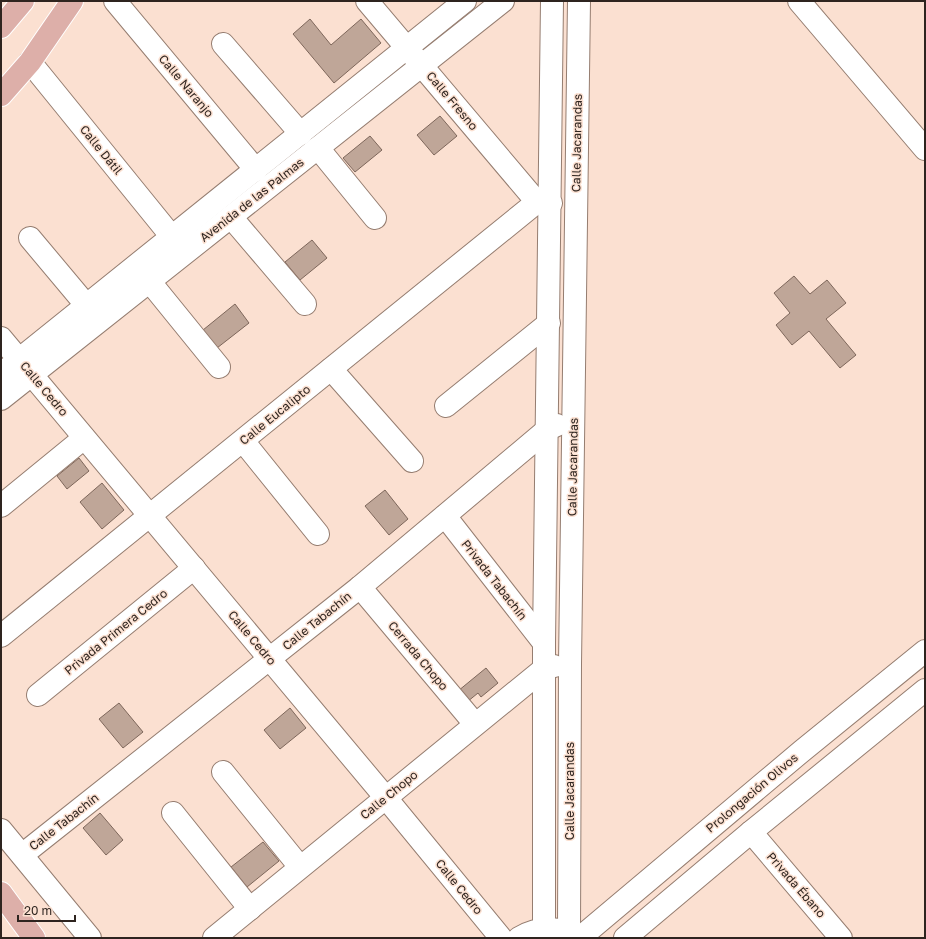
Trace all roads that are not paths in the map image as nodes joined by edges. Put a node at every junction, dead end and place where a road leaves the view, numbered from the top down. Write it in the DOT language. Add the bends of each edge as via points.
graph roads {
  1 [pos="23,1"];
  2 [pos="71,1"];
  3 [pos="115,1"];
  4 [pos="367,1"];
  5 [pos="465,1"];
  6 [pos="503,1"];
  7 [pos="552,1"];
  8 [pos="579,1"];
  9 [pos="799,1"];
  10 [pos="1,27"];
  11 [pos="223,44"];
  12 [pos="406,48"];
  13 [pos="30,62"];
  14 [pos="421,65"];
  15 [pos="1,75"];
  16 [pos="1,95"];
  17 [pos="301,134"];
  18 [pos="318,148"];
  19 [pos="925,149"];
  20 [pos="256,170"];
  21 [pos="544,202"];
  22 [pos="231,217"];
  23 [pos="375,218"];
  24 [pos="172,237"];
  25 [pos="30,238"];
  26 [pos="150,282"];
  27 [pos="305,304"];
  28 [pos="87,306"];
  29 [pos="548,323"];
  30 [pos="1,338"];
  31 [pos="25,367"];
  32 [pos="219,367"];
  33 [pos="331,369"];
  34 [pos="1,374"];
  35 [pos="1,399"];
  36 [pos="446,406"];
  37 [pos="574,416"];
  38 [pos="548,429"];
  39 [pos="84,438"];
  40 [pos="242,441"];
  41 [pos="412,461"];
  42 [pos="1,506"];
  43 [pos="150,516"];
  44 [pos="445,516"];
  45 [pos="318,534"];
  46 [pos="194,568"];
  47 [pos="360,587"];
  48 [pos="1,636"];
  49 [pos="544,644"];
  50 [pos="925,652"];
  51 [pos="270,659"];
  52 [pos="570,664"];
  53 [pos="545,668"];
  54 [pos="925,690"];
  55 [pos="38,695"];
  56 [pos="475,724"];
  57 [pos="802,751"];
  58 [pos="223,772"];
  59 [pos="821,775"];
  60 [pos="386,798"];
  61 [pos="173,814"];
  62 [pos="1,830"];
  63 [pos="750,832"];
  64 [pos="22,855"];
  65 [pos="300,867"];
  66 [pos="1,892"];
  67 [pos="250,909"];
  68 [pos="544,929"];
  69 [pos="578,936"];
  70 [pos="34,938"];
  71 [pos="90,938"];
  72 [pos="214,938"];
  73 [pos="501,938"];
  74 [pos="519,938"];
  75 [pos="624,938"];
  76 [pos="841,938"];
  1 -- 10 [label="main road"];
  2 -- 13 [label="main road"];
  2 -- 15 [label="main road"];
  3 -- 20 [label="street, Calle Naranjo"];
  4 -- 12 [label="street, Calle Fresno"];
  5 -- 12 [label="street, Avenida de las Palmas"];
  6 -- 14 [label="street, Avenida de las Palmas"];
  7 -- 21 [label="street"];
  8 -- 37 [label="street, Calle Jacarandas"];
  9 -- 19 [label="street"];
  11 -- 17 [label="street"];
  12 -- 14 [label="street, Calle Fresno"];
  12 -- 17 [label="street, Avenida de las Palmas"];
  13 -- 16 [label="main road"];
  13 -- 24 [label="street, Calle Dátil"];
  14 -- 18 [label="street, Avenida de las Palmas"];
  14 -- 21 [label="street, Calle Fresno"];
  17 -- 20 [label="street, Avenida de las Palmas"];
  18 -- 22 [label="street, Avenida de las Palmas"];
  18 -- 23 [label="street"];
  20 -- 24 [label="street, Avenida de las Palmas"];
  21 -- 29 [label="street"];
  21 -- 33 [label="street, Calle Eucalipto"];
  22 -- 26 [label="street, Avenida de las Palmas"];
  22 -- 27 [label="street"];
  24 -- 28 [label="street, Avenida de las Palmas"];
  25 -- 28 [label="street"];
  26 -- 31 [label="street, Avenida de las Palmas"];
  26 -- 32 [label="street"];
  28 -- 31 [label="street, Avenida de las Palmas"];
  29 -- 36 [label="street"];
  29 -- 38 [label="street"];
  30 -- 31 [label="street, Calle Cedro"];
  31 -- 34 [label="street, Avenida de las Palmas"];
  31 -- 35 [label="street, Avenida de las Palmas"];
  31 -- 39 [label="street, Calle Cedro"];
  33 -- 40 [label="street, Calle Eucalipto"];
  33 -- 41 [label="street"];
  37 -- 38 [label="street, Calle Tabachín"];
  37 -- 52 [label="street, Calle Jacarandas"];
  38 -- 44 [label="street, Calle Tabachín"];
  38 -- 49 [label="street"];
  39 -- 42 [label="street"];
  39 -- 43 [label="street, Calle Cedro"];
  40 -- 43 [label="street, Calle Eucalipto"];
  40 -- 45 [label="street"];
  43 -- 46 [label="street, Calle Cedro"];
  43 -- 48 [label="street, Calle Eucalipto"];
  44 -- 47 [label="street, Calle Tabachín"];
  44 -- 49 [label="street, Privada Tabachín"];
  46 -- 51 [label="street, Calle Cedro"];
  46 -- 55 [label="street, Privada Primera Cedro"];
  47 -- 51 [label="street, Calle Tabachín"];
  47 -- 56 [label="street, Cerrada Chopo"];
  49 -- 53 [label="street"];
  50 -- 57 [label="street, Prolongación Olivos"];
  51 -- 60 [label="street, Calle Cedro"];
  51 -- 64 [label="street, Calle Tabachín"];
  52 -- 53 [label="street, Calle Chopo"];
  52 -- 69 [label="street, Calle Jacarandas"];
  53 -- 56 [label="street, Calle Chopo"];
  53 -- 68 [label="street"];
  54 -- 59 [label="street"];
  56 -- 60 [label="street, Calle Chopo"];
  57 -- 59 [label="street"];
  57 -- 69 [label="street, Prolongación Olivos"];
  58 -- 65 [label="street"];
  59 -- 63 [label="street"];
  60 -- 65 [label="street, Calle Chopo"];
  60 -- 73 [label="street, Calle Cedro"];
  61 -- 67 [label="street"];
  62 -- 64 [label="street"];
  63 -- 75 [label="street"];
  63 -- 76 [label="street, Privada Ébano"];
  64 -- 71 [label="street"];
  65 -- 67 [label="street, Calle Chopo"];
  66 -- 70 [label="main road"];
  67 -- 72 [label="street, Calle Chopo"];
  68 -- 69 [label="street"];
  68 -- 74 [label="street"];
}
